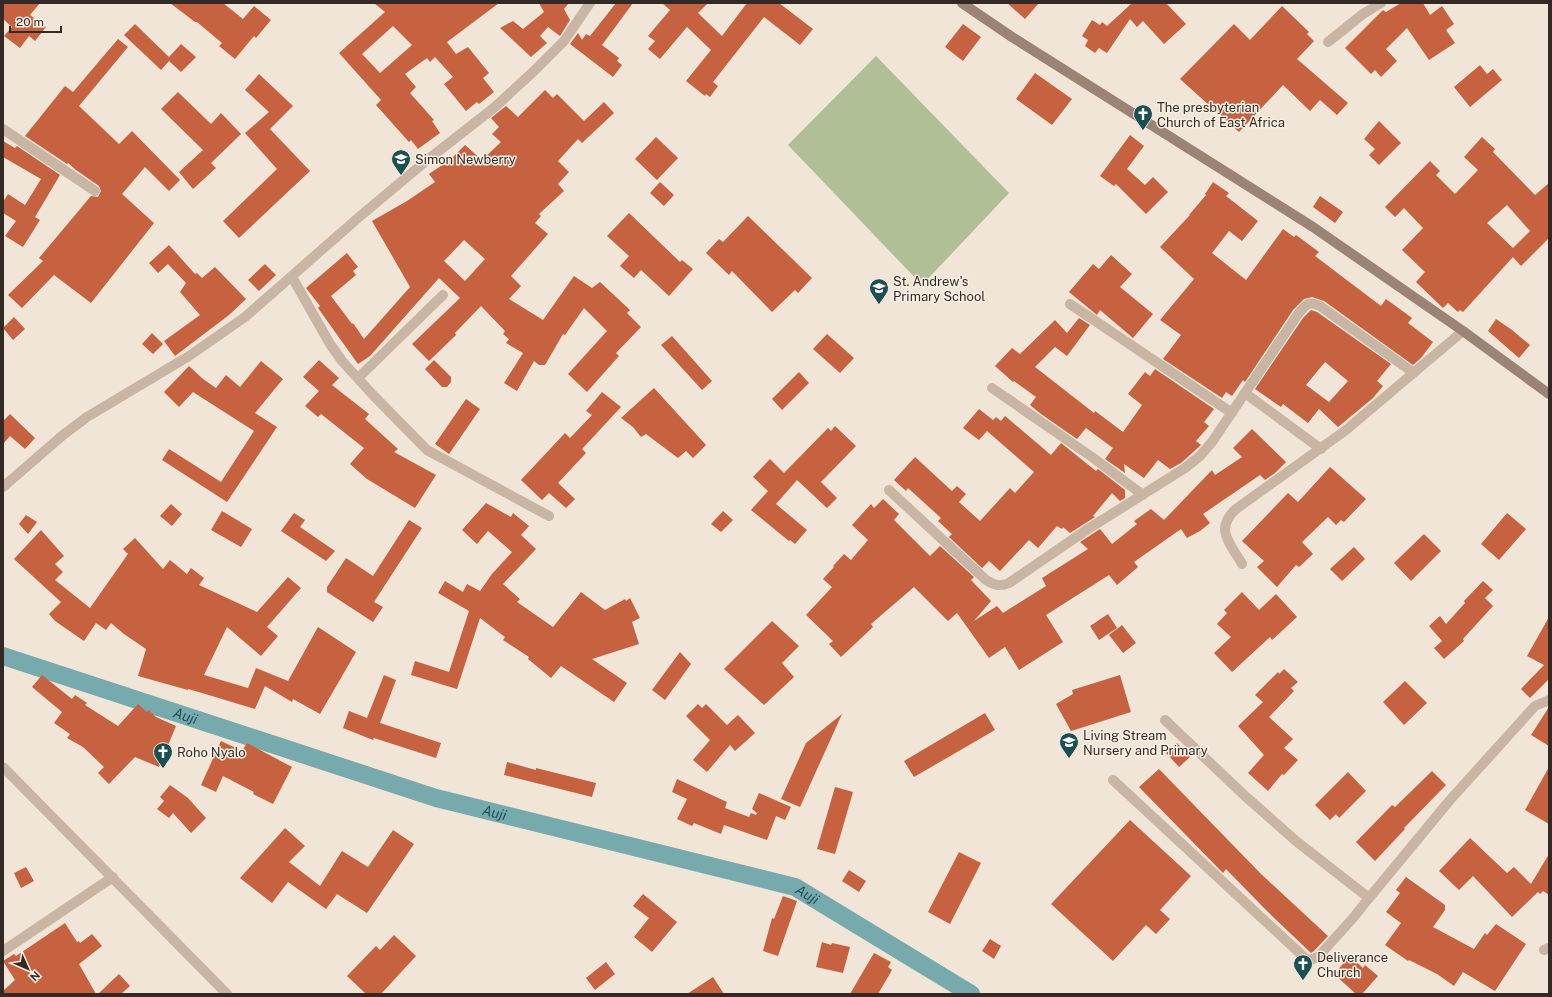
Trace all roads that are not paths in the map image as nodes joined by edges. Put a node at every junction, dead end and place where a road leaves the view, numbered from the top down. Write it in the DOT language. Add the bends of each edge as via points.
graph roads {
  1 [pos="590,3"];
  2 [pos="962,3"];
  3 [pos="1381,3"];
  4 [pos="1328,42"];
  5 [pos="3,130"];
  6 [pos="95,191"];
  7 [pos="292,277"];
  8 [pos="443,295"];
  9 [pos="1070,304"];
  10 [pos="1463,331"];
  11 [pos="1414,373"];
  12 [pos="358,378"];
  13 [pos="992,388"];
  14 [pos="1245,393"];
  15 [pos="1549,394"];
  16 [pos="1232,413"];
  17 [pos="1321,449"];
  18 [pos="3,487"];
  19 [pos="888,490"];
  20 [pos="1143,495"];
  21 [pos="549,516"];
  22 [pos="1242,564"];
  23 [pos="1549,700"];
  24 [pos="1165,720"];
  25 [pos="3,767"];
  26 [pos="1113,780"];
  27 [pos="113,877"];
  28 [pos="1369,898"];
  29 [pos="3,951"];
  30 [pos="227,994"];
  1 -- 7 [label="street" via="564,41 495,107 426,161"];
  2 -- 10 [label="street" via="1313,227"];
  3 -- 4 [label="street"];
  5 -- 6 [label="street"];
  7 -- 12 [label="street" via="330,344"];
  7 -- 18 [label="street" via="245,317 189,356 87,417"];
  8 -- 12 [label="street"];
  9 -- 16 [label="street"];
  10 -- 11 [label="street"];
  10 -- 15 [label="street"];
  11 -- 14 [label="street" via="1314,303 1307,304 1298,314"];
  11 -- 17 [label="street"];
  12 -- 21 [label="street" via="427,450"];
  13 -- 20 [label="street" via="1092,456"];
  14 -- 16 [label="street"];
  14 -- 17 [label="street"];
  16 -- 20 [label="street" via="1200,456"];
  17 -- 22 [label="street" via="1228,516 1225,536"];
  19 -- 20 [label="street" via="986,580 999,586 1009,584 1088,529"];
  23 -- 28 [label="street" via="1535,706 1524,718 1450,800"];
  24 -- 28 [label="street" via="1296,841"];
  25 -- 27 [label="street"];
  26 -- 28 [label="street" via="1305,958 1310,960 1318,957"];
  27 -- 29 [label="street"];
  27 -- 30 [label="street"];
}
